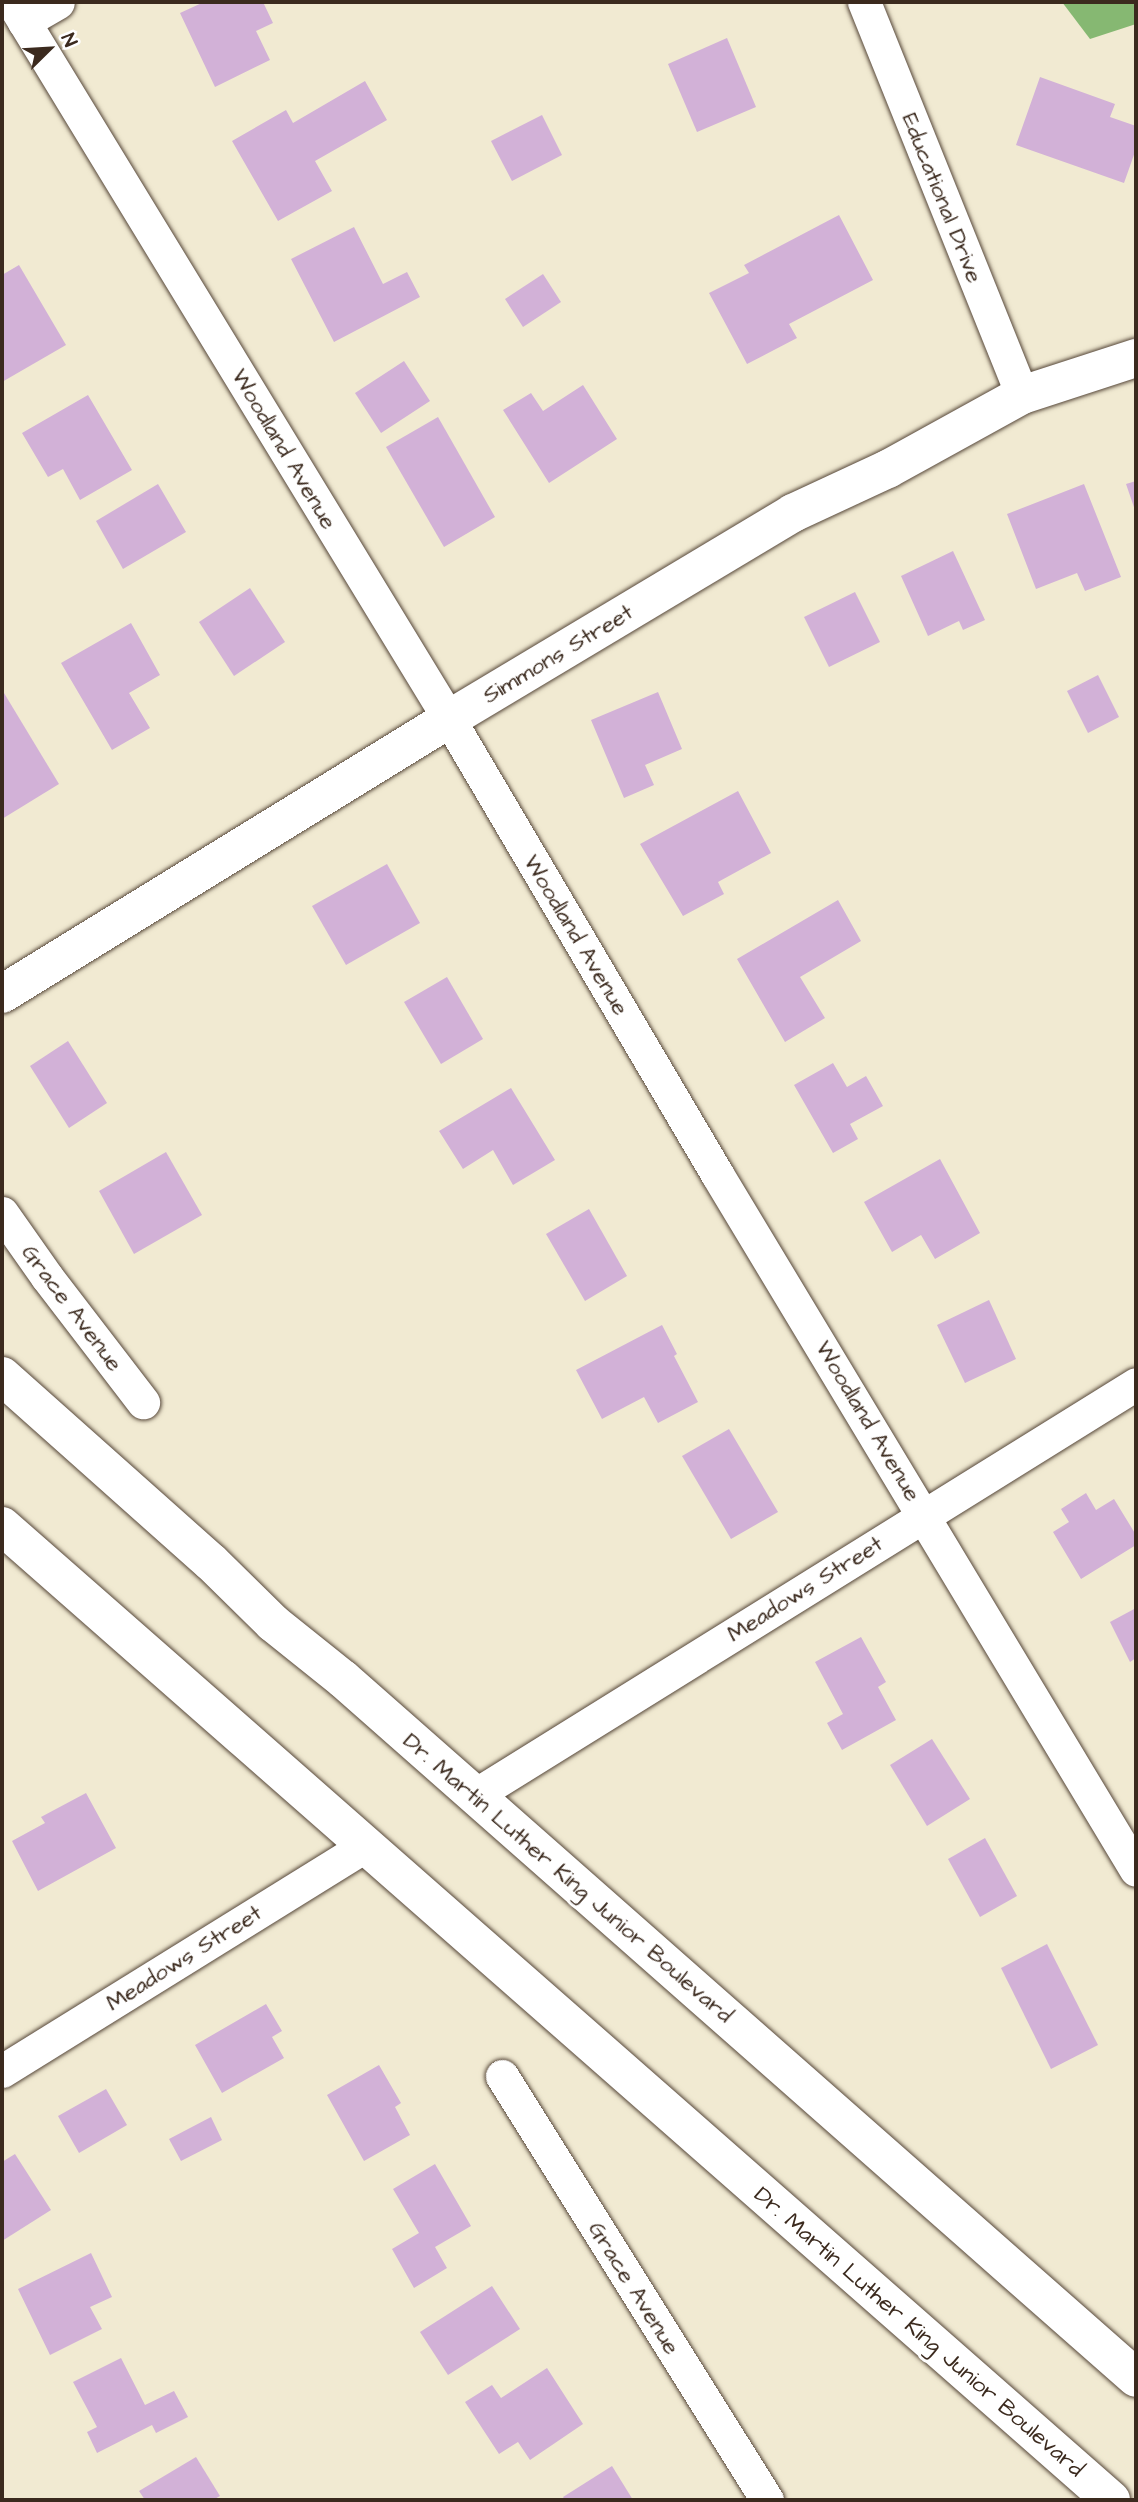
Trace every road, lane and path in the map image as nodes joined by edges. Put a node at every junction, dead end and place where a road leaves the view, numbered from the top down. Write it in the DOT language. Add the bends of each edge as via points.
graph roads {
  1 [pos="58,2"];
  2 [pos="863,2"];
  3 [pos="18,12"];
  4 [pos="1136,358"];
  5 [pos="1022,395"];
  6 [pos="449,719"];
  7 [pos="2,994"];
  8 [pos="2,1213"];
  9 [pos="2,1376"];
  10 [pos="1136,1384"];
  11 [pos="143,1402"];
  12 [pos="925,1515"];
  13 [pos="2,1526"];
  14 [pos="475,1795"];
  15 [pos="365,1846"];
  16 [pos="1136,1870"];
  17 [pos="2,2071"];
  18 [pos="502,2077"];
  19 [pos="1136,2378"];
  20 [pos="767,2500"];
  21 [pos="1111,2500"];
  1 -- 3 [label="street"];
  2 -- 5 [label="street, Educational Drive"];
  3 -- 6 [label="street, Woodland Avenue"];
  4 -- 5 [label="main road, Simmons Street"];
  5 -- 6 [label="main road, Simmons Street" via="888,469 793,513"];
  6 -- 7 [label="main road, Simmons Street"];
  6 -- 12 [label="street, Woodland Avenue" via="717,1174"];
  8 -- 11 [label="street, Grace Avenue"];
  9 -- 14 [label="main road, Dr. Martin Luther King Junior Boulevard" via="273,1623"];
  10 -- 12 [label="street, Meadows Street"];
  12 -- 14 [label="street, Meadows Street"];
  12 -- 16 [label="street, Woodland Avenue"];
  13 -- 15 [label="main road, Dr. Martin Luther King Junior Boulevard"];
  14 -- 19 [label="main road, Dr. Martin Luther King Junior Boulevard"];
  15 -- 17 [label="street, Meadows Street"];
  15 -- 21 [label="main road, Dr. Martin Luther King Junior Boulevard"];
  18 -- 20 [label="street, Grace Avenue"];
}
